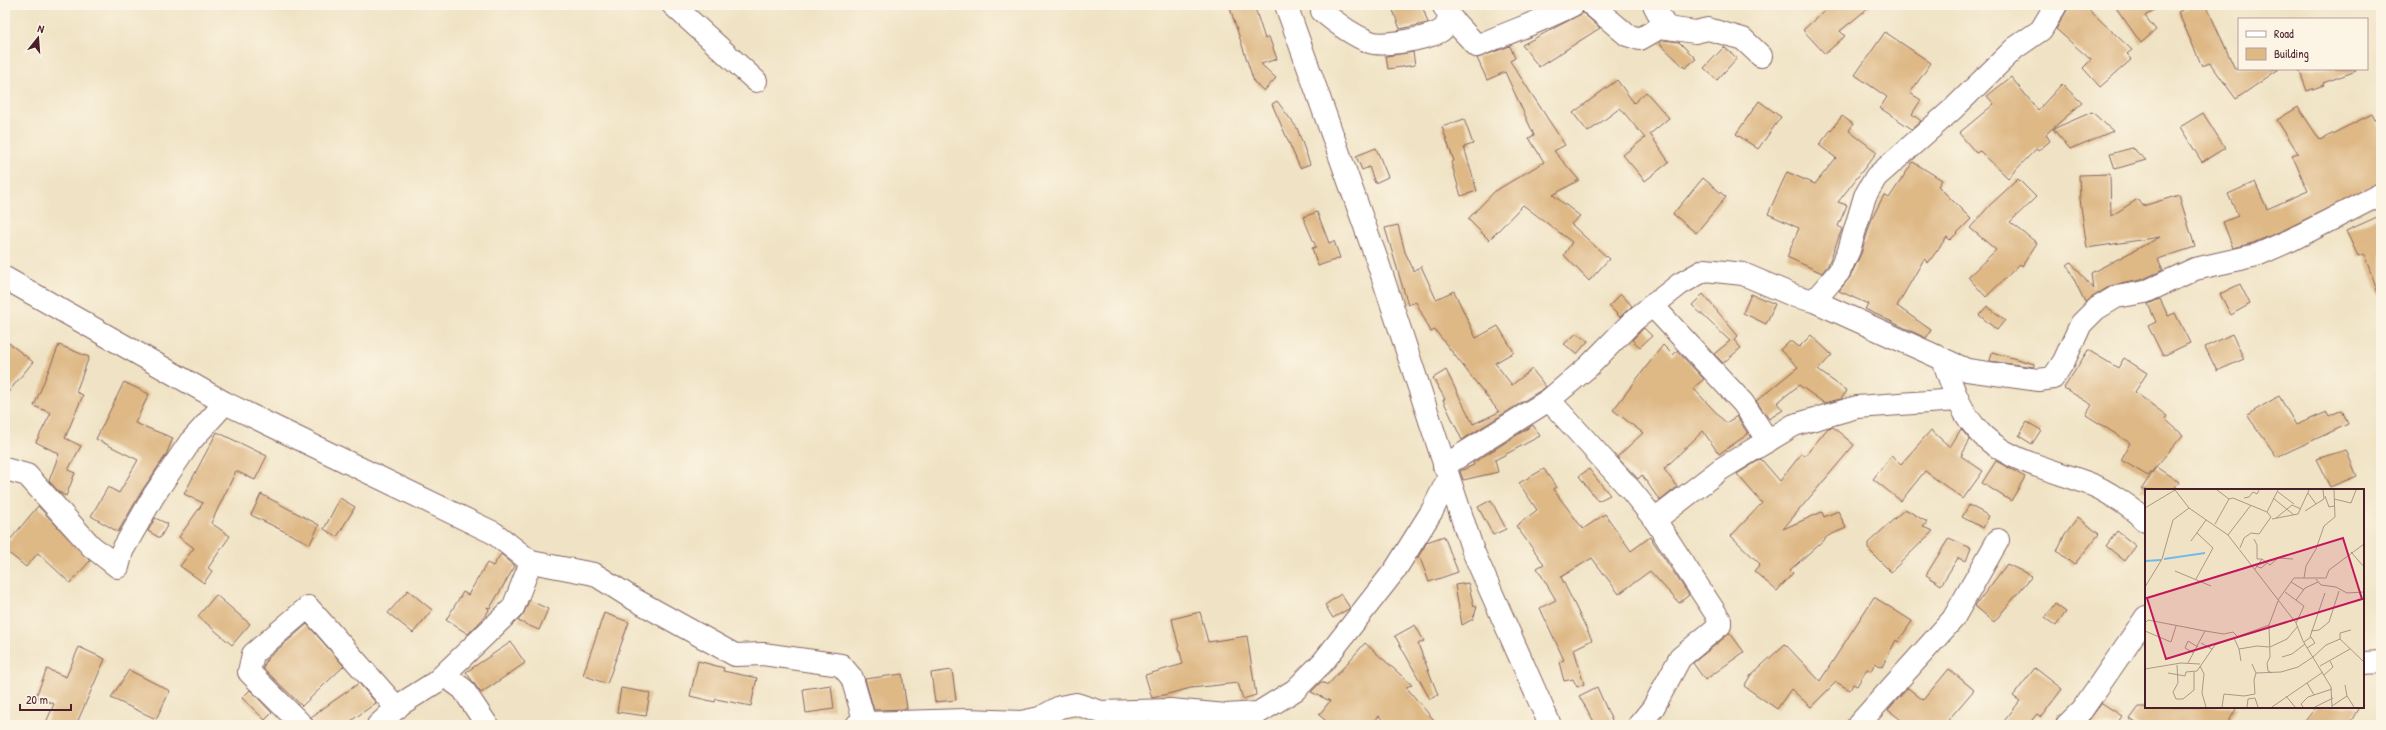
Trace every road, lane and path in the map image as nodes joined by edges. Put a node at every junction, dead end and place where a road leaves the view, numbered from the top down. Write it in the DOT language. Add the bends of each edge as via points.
graph roads {
  1 [pos="673,5"];
  2 [pos="1286,5"];
  3 [pos="1573,5"];
  4 [pos="1592,5"];
  5 [pos="1654,5"];
  6 [pos="2056,5"];
  7 [pos="1325,8"];
  8 [pos="1446,11"];
  9 [pos="1661,28"];
  10 [pos="1298,37"];
  11 [pos="1761,56"];
  12 [pos="756,81"];
  13 [pos="2381,194"];
  14 [pos="5,278"];
  15 [pos="1814,301"];
  16 [pos="1652,306"];
  17 [pos="1943,358"];
  18 [pos="1549,400"];
  19 [pos="1957,400"];
  20 [pos="225,403"];
  21 [pos="1768,441"];
  22 [pos="5,469"];
  23 [pos="1446,472"];
  24 [pos="2145,519"];
  25 [pos="1655,520"];
  26 [pos="1998,540"];
  27 [pos="532,562"];
  28 [pos="2145,618"];
  29 [pos="2381,662"];
  30 [pos="2364,663"];
  31 [pos="444,675"];
  32 [pos="397,708"];
  33 [pos="1257,719"];
  34 [pos="861,724"];
  35 [pos="302,725"];
  36 [pos="378,725"];
  37 [pos="487,725"];
  38 [pos="1550,725"];
  39 [pos="1639,725"];
  40 [pos="1858,725"];
  41 [pos="2067,725"];
  1 -- 12 [label="street"];
  2 -- 10 [label="street"];
  3 -- 8 [label="street" via="1551,17 1532,22 1477,46"];
  4 -- 9 [label="street" via="1627,34 1640,39"];
  5 -- 9 [label="street" via="1662,17 1664,24"];
  6 -- 15 [label="street" via="2041,30 2015,48 1953,109 1876,177 1865,196 1849,250 1839,272"];
  7 -- 8 [label="street" via="1343,29 1372,43 1407,42 1432,35 1444,29"];
  7 -- 10 [label="street"];
  9 -- 11 [label="street" via="1695,32 1708,29 1743,39"];
  10 -- 23 [label="street" via="1378,263"];
  13 -- 17 [label="street" via="2257,255 2195,269 2145,292 2116,297 2096,309 2081,324 2064,361 2052,378 2039,380 1967,370"];
  14 -- 20 [label="street"];
  15 -- 16 [label="street" via="1795,296 1743,274 1705,270 1680,284"];
  15 -- 17 [label="street"];
  16 -- 18 [label="street"];
  16 -- 21 [label="street" via="1743,403"];
  17 -- 19 [label="street"];
  18 -- 23 [label="street"];
  18 -- 25 [label="street"];
  19 -- 21 [label="street" via="1857,408 1794,425"];
  19 -- 24 [label="street" via="1974,426 2002,449 2040,467 2092,485"];
  20 -- 22 [label="street" via="190,442 154,496 122,550 118,567 91,546 27,475"];
  20 -- 27 [label="street" via="483,527"];
  21 -- 25 [label="street" via="1721,469"];
  23 -- 33 [label="street" via="1432,511 1395,570 1323,662 1295,690"];
  23 -- 38 [label="street" via="1473,551"];
  25 -- 39 [label="street" via="1721,622 1680,658 1654,708"];
  26 -- 40 [label="street" via="1953,619"];
  27 -- 31 [label="street" via="513,608"];
  27 -- 34 [label="street" via="594,574 638,602 735,655 763,654 841,665 852,678"];
  28 -- 41 [label="street" via="2082,710"];
  29 -- 30 [label="street"];
  31 -- 32 [label="street"];
  31 -- 37 [label="street" via="463,689"];
  32 -- 35 [label="street" via="308,607 254,654 249,672"];
  32 -- 36 [label="street"];
  33 -- 34 [label="street" via="1171,710 1101,712 1076,704 1060,707 1040,718 1021,722 967,720"];
}
